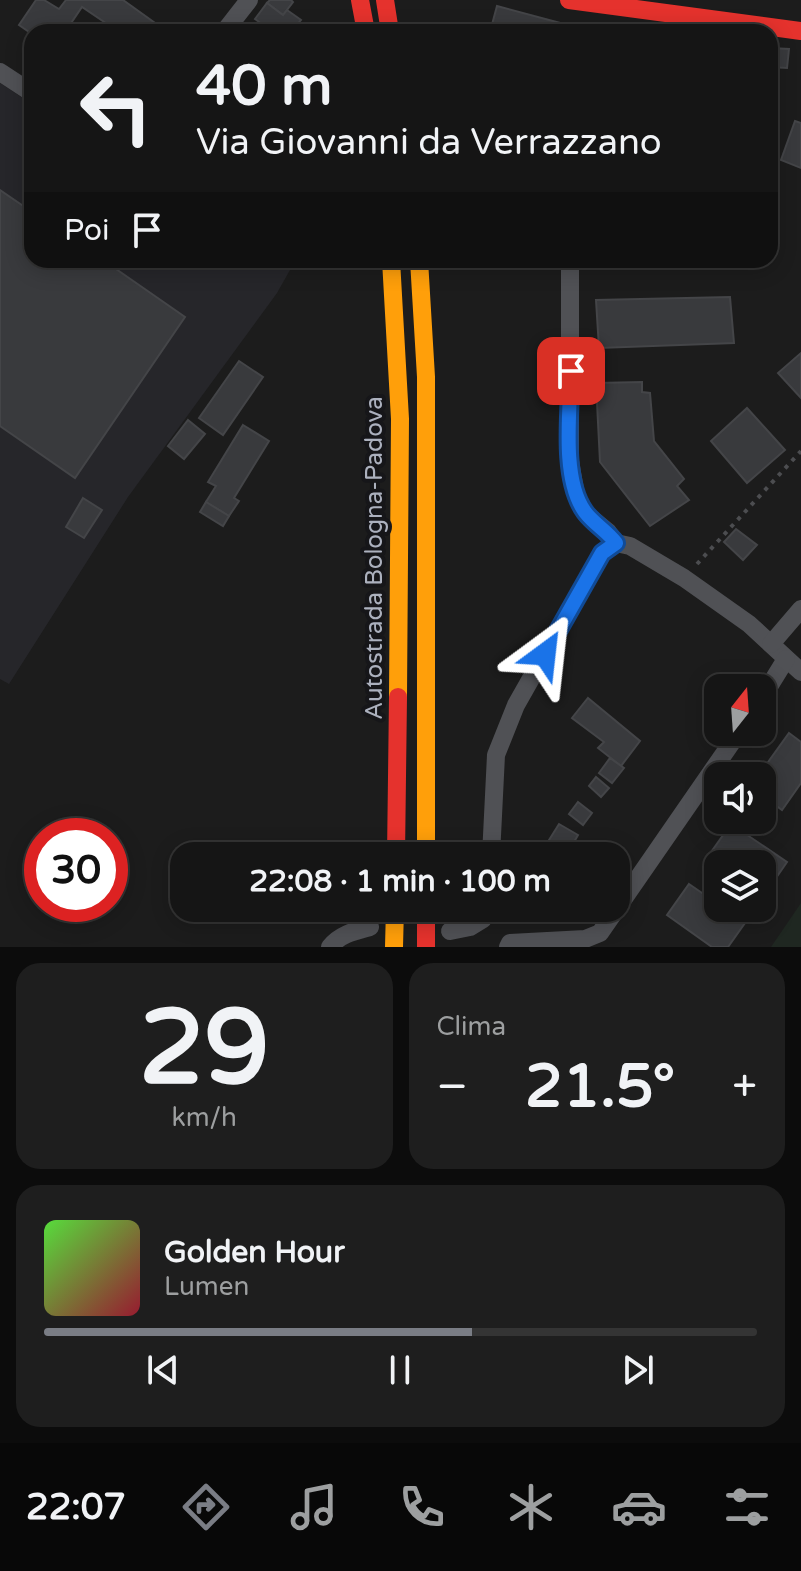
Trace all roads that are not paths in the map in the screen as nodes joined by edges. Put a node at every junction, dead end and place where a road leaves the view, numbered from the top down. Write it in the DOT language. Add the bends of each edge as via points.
graph roads {
  1 [pos="249,0"];
  2 [pos="360,0"];
  3 [pos="385,0"];
  4 [pos="569,0"];
  5 [pos="230,24"];
  6 [pos="364,24"];
  7 [pos="389,24"];
  8 [pos="749,24"];
  9 [pos="778,28"];
  10 [pos="801,31"];
  11 [pos="0,72"];
  12 [pos="24,88"];
  13 [pos="391,268"];
  14 [pos="419,268"];
  15 [pos="570,268"];
  16 [pos="616,543"];
  17 [pos="801,609"];
  18 [pos="771,644"];
  19 [pos="786,659"];
  20 [pos="801,672"];
  21 [pos="776,675"];
  22 [pos="729,746"];
  23 [pos="396,842"];
  24 [pos="426,842"];
  25 [pos="492,842"];
  26 [pos="395,922"];
  27 [pos="426,922"];
  28 [pos="478,922"];
  29 [pos="370,927"];
  30 [pos="450,931"];
  31 [pos="330,947"];
  32 [pos="394,947"];
  33 [pos="426,947"];
  34 [pos="508,947"];
  1 -- 5 [label="street"];
  2 -- 6 [label="main road"];
  3 -- 7 [label="main road"];
  4 -- 8 [label="main road"];
  9 -- 10 [label="main road"];
  11 -- 12 [label="street"];
  13 -- 23 [label="main road, Autostrada Bologna-Padova" via="401,474"];
  14 -- 24 [label="main road" via="426,377"];
  15 -- 16 [label="street" via="570,461 576,495 586,514"];
  16 -- 18 [label="street" via="684,578"];
  16 -- 25 [label="street" via="602,553 516,705 496,755"];
  17 -- 18 [label="street"];
  18 -- 19 [label="street"];
  19 -- 20 [label="street"];
  19 -- 21 [label="street"];
  22 -- 34 [label="street" via="600,933"];
  26 -- 32 [label="main road"];
  27 -- 33 [label="main road"];
  28 -- 30 [label="street"];
  29 -- 31 [label="street" via="353,931"];
}
